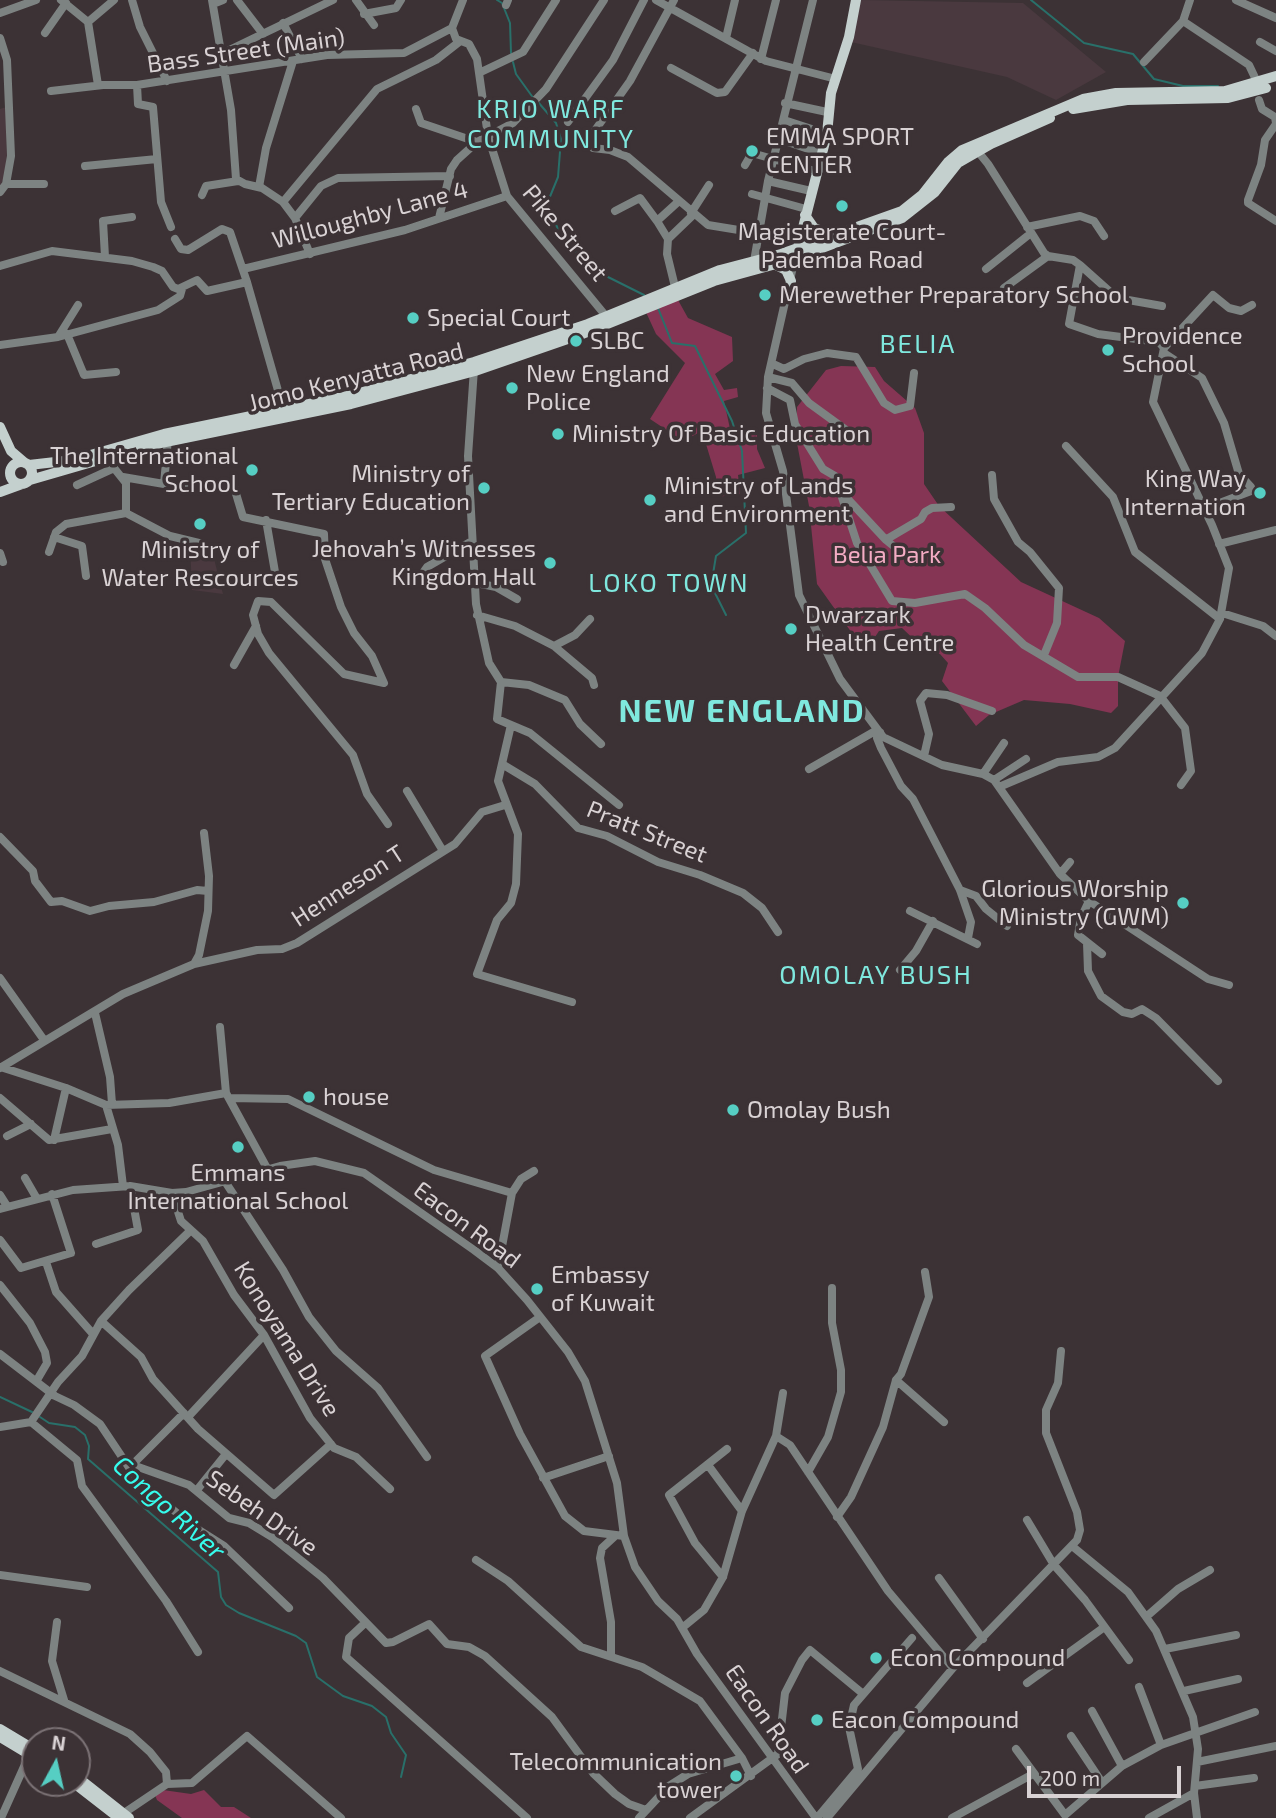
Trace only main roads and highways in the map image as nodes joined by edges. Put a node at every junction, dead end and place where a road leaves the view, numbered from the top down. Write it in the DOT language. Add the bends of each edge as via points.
graph roads {
  1 [pos="856,0"];
  2 [pos="1276,76"];
  3 [pos="1276,83"];
  4 [pos="975,148"];
  5 [pos="808,203"];
  6 [pos="830,234"];
  7 [pos="796,253"];
  8 [pos="776,265"];
  9 [pos="753,266"];
  10 [pos="791,281"];
  11 [pos="0,428"];
  12 [pos="167,437"];
  13 [pos="0,443"];
  14 [pos="27,464"];
  15 [pos="10,470"];
  16 [pos="0,482"];
  17 [pos="26,482"];
  18 [pos="0,492"];
  19 [pos="0,1729"];
  20 [pos="0,1737"];
  21 [pos="21,1744"];
  22 [pos="21,1747"];
  23 [pos="91,1789"];
  24 [pos="91,1795"];
  25 [pos="122,1817"];
  1 -- 5 [label="main road"];
  2 -- 4 [label="main road" via="1225,91 1100,95 1019,124"];
  3 -- 4 [label="main road" via="1228,98 1088,104"];
  4 -- 6 [label="main road" via="956,154 922,195 902,211"];
  4 -- 7 [label="main road" via="935,192 902,218"];
  5 -- 6 [label="main road" via="814,228"];
  5 -- 7 [label="main road"];
  6 -- 7 [label="main road"];
  7 -- 8 [label="main road, Jomo Kenyatta Road"];
  7 -- 9 [label="main road, Jomo Kenyatta Road"];
  8 -- 9 [label="main road, Jomo Kenyatta Road"];
  8 -- 10 [label="main road" via="786,270"];
  9 -- 12 [label="main road, Jomo Kenyatta Road" via="474,367 284,414"];
  11 -- 14 [label="main road" via="11,451"];
  12 -- 14 [label="main road, Jomo Kenyatta Road" via="73,460"];
  12 -- 17 [label="main road, Jomo Kenyatta Road"];
  13 -- 15 [label="main road"];
  14 -- 15 [label="main road, Jomo Kenyatta Road"];
  14 -- 17 [label="main road"];
  15 -- 16 [label="main road"];
  15 -- 17 [label="main road" via="14,482"];
  17 -- 18 [label="main road, Jomo Kenyatta Road"];
  19 -- 21 [label="main road"];
  20 -- 22 [label="main road"];
  23 -- 25 [label="main road"];
  24 -- 25 [label="main road"];
}
